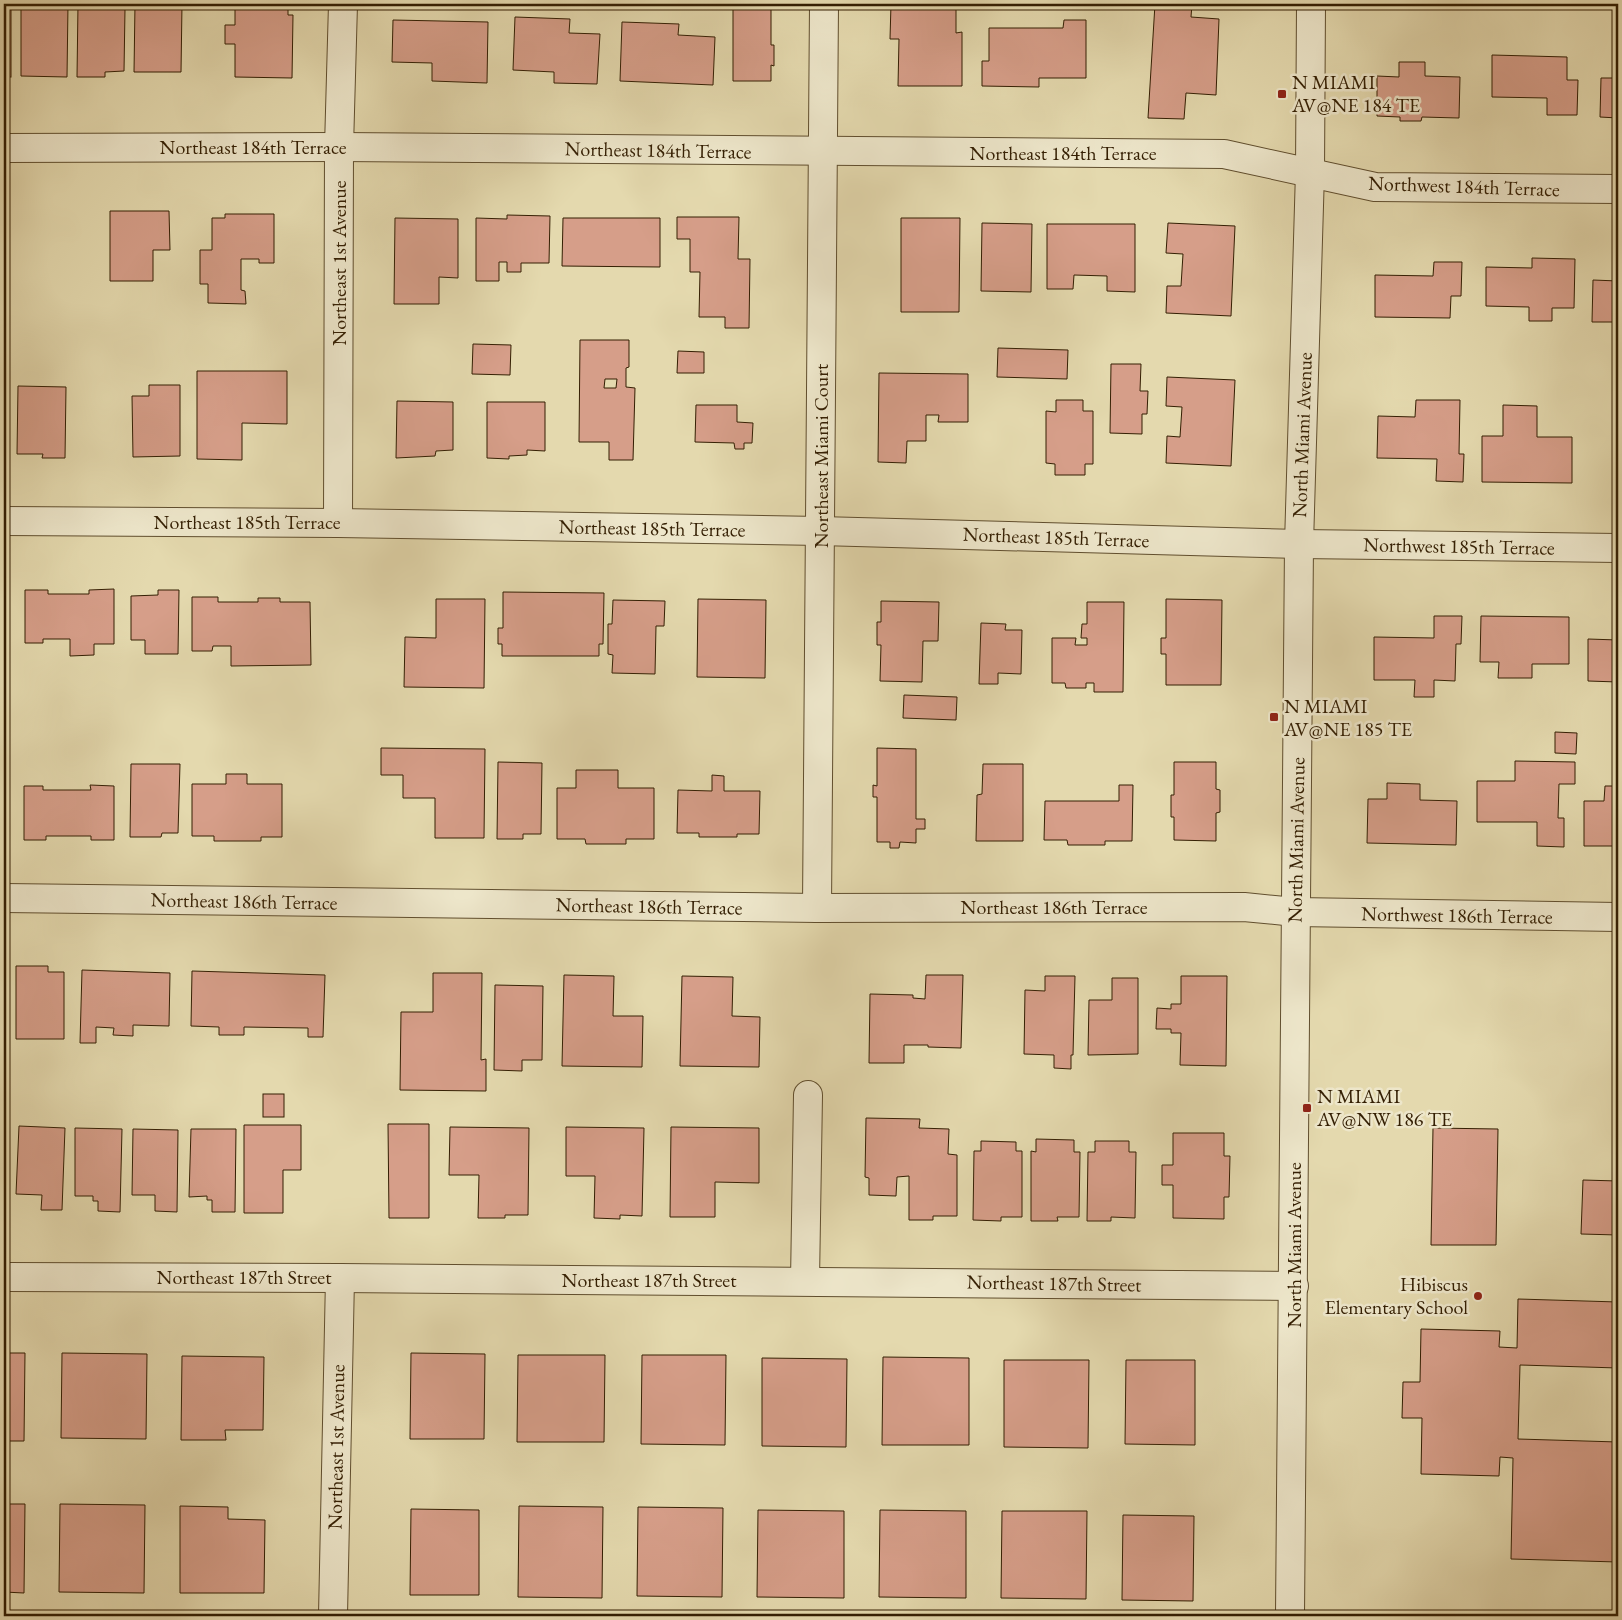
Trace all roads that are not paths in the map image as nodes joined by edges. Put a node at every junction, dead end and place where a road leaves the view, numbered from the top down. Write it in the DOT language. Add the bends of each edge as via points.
graph roads {
  1 [pos="342,4"];
  2 [pos="824,4"];
  3 [pos="1311,4"];
  4 [pos="339,147"];
  5 [pos="4,148"];
  6 [pos="823,152"];
  7 [pos="1310,172"];
  8 [pos="1618,189"];
  9 [pos="4,521"];
  10 [pos="338,523"];
  11 [pos="820,531"];
  12 [pos="1299,544"];
  13 [pos="1618,548"];
  14 [pos="4,898"];
  15 [pos="816,908"];
  16 [pos="1295,912"];
  17 [pos="1618,917"];
  18 [pos="808,1094"];
  19 [pos="4,1277"];
  20 [pos="340,1278"];
  21 [pos="805,1281"];
  22 [pos="1294,1286"];
  23 [pos="333,1616"];
  24 [pos="1290,1616"];
  1 -- 4 [label="street, Northeast 1st Avenue"];
  2 -- 6 [label="street, Northeast Miami Court"];
  3 -- 7 [label="street, North Miami Avenue"];
  4 -- 5 [label="street, Northeast 184th Terrace"];
  4 -- 6 [label="street, Northeast 184th Terrace"];
  4 -- 10 [label="street, Northeast 1st Avenue"];
  6 -- 7 [label="street, Northeast 184th Terrace" via="1224,154"];
  6 -- 11 [label="street, Northeast Miami Court"];
  7 -- 8 [label="street, Northwest 184th Terrace" via="1375,187"];
  7 -- 12 [label="street, North Miami Avenue"];
  9 -- 10 [label="street, Northeast 185th Terrace"];
  10 -- 11 [label="street, Northeast 185th Terrace"];
  11 -- 12 [label="street, Northeast 185th Terrace"];
  11 -- 15 [label="street, Northeast Miami Court"];
  12 -- 13 [label="street, Northwest 185th Terrace"];
  12 -- 16 [label="street, North Miami Avenue"];
  14 -- 15 [label="street, Northeast 186th Terrace"];
  15 -- 16 [label="street, Northeast 186th Terrace" via="1244,907"];
  16 -- 17 [label="street, Northwest 186th Terrace"];
  16 -- 22 [label="street, North Miami Avenue"];
  18 -- 21 [label="street"];
  19 -- 20 [label="street, Northeast 187th Street"];
  20 -- 21 [label="street, Northeast 187th Street"];
  20 -- 23 [label="street, Northeast 1st Avenue"];
  21 -- 22 [label="street, Northeast 187th Street"];
  22 -- 24 [label="street, North Miami Avenue"];
}
